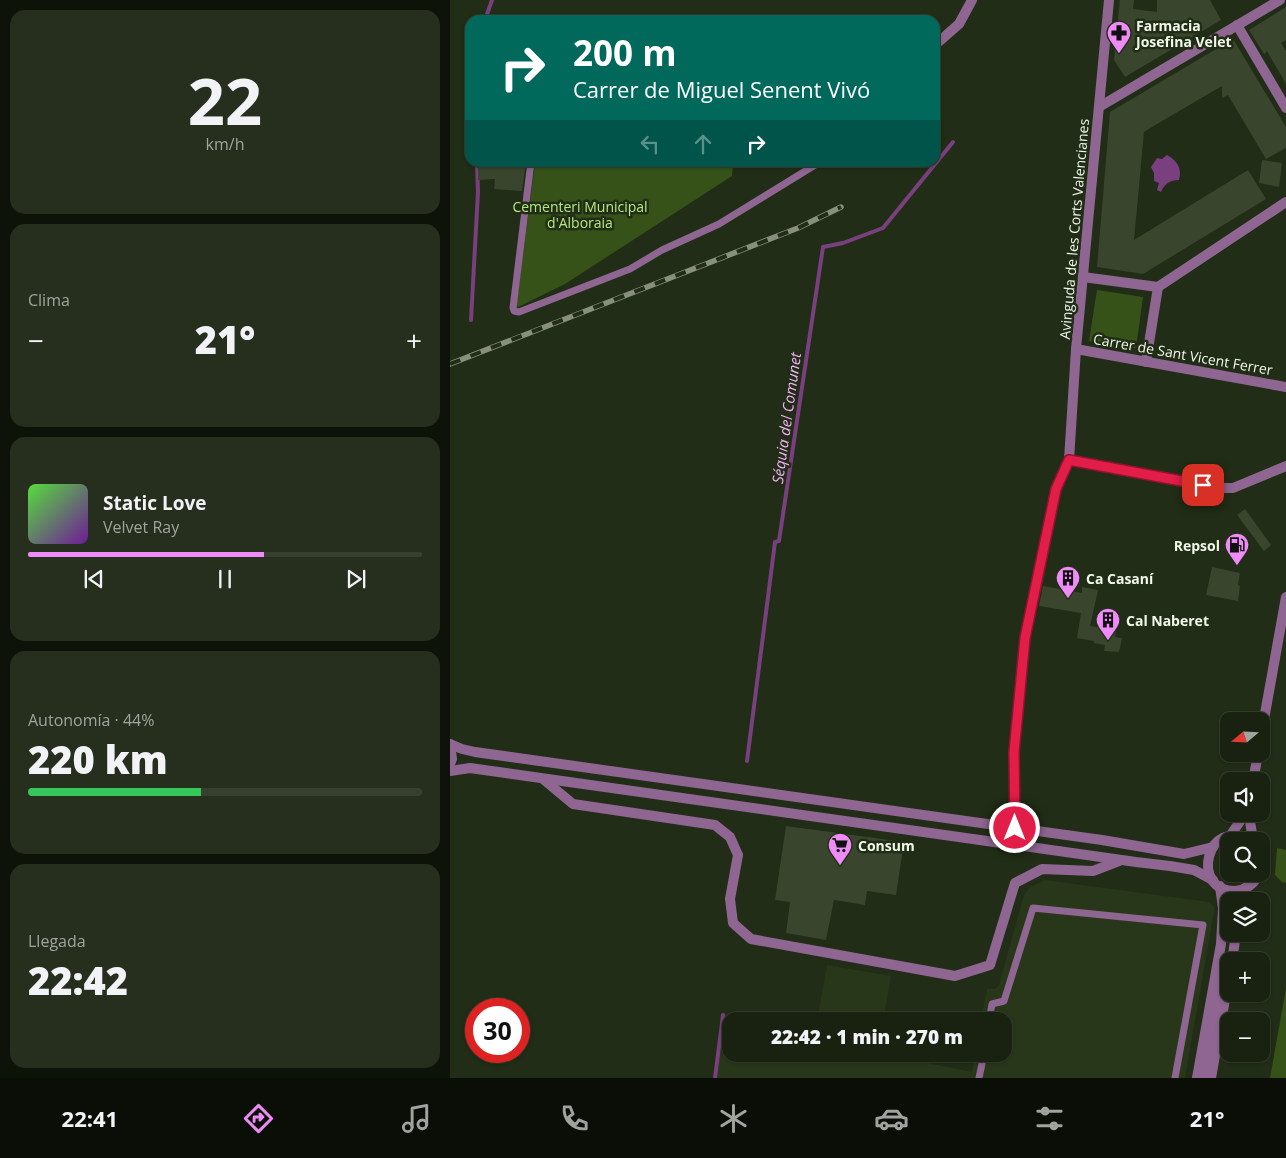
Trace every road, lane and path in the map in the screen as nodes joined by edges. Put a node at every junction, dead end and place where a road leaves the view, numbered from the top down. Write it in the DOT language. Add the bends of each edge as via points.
graph roads {
  1 [pos="972,0"];
  2 [pos="1109,0"];
  3 [pos="1280,0"];
  4 [pos="1237,25"];
  5 [pos="940,41"];
  6 [pos="1099,107"];
  7 [pos="1286,108"];
  8 [pos="530,167"];
  9 [pos="812,167"];
  10 [pos="1286,202"];
  11 [pos="1083,277"];
  12 [pos="1158,287"];
  13 [pos="1076,349"];
  14 [pos="1146,362"];
  15 [pos="1286,387"];
  16 [pos="1069,460"];
  17 [pos="1286,466"];
  18 [pos="1286,597"];
  19 [pos="1265,712"];
  20 [pos="450,744"];
  21 [pos="450,764"];
  22 [pos="450,771"];
  23 [pos="543,778"];
  24 [pos="1015,828"];
  25 [pos="1220,840"];
  26 [pos="1212,847"];
  27 [pos="1121,860"];
  28 [pos="1253,882"];
  29 [pos="1216,883"];
  30 [pos="1246,888"];
  31 [pos="1245,892"];
  32 [pos="1221,944"];
  33 [pos="1225,1002"];
  34 [pos="991,1012"];
  35 [pos="982,1062"];
  36 [pos="979,1078"];
  37 [pos="1175,1078"];
  38 [pos="1197,1078"];
  39 [pos="1204,1078"];
  40 [pos="1211,1078"];
  1 -- 5 [label="street" via="959,24"];
  2 -- 6 [label="street, Avinguda de les Corts Valencianes"];
  3 -- 4 [label="street"];
  4 -- 6 [label="street"];
  4 -- 7 [label="street"];
  6 -- 11 [label="street, Avinguda de les Corts Valencianes"];
  8 -- 9 [label="lane" via="513,308 519,312 630,269 662,250 719,224"];
  10 -- 12 [label="street"];
  11 -- 12 [label="street"];
  11 -- 13 [label="street, Avinguda de les Corts Valencianes"];
  12 -- 14 [label="street"];
  13 -- 14 [label="street, Carrer de Sant Vicent Ferrer"];
  13 -- 16 [label="street, Avinguda de les Corts Valencianes"];
  14 -- 15 [label="street, Carrer de Sant Vicent Ferrer"];
  16 -- 17 [label="street" via="1222,488 1233,488"];
  16 -- 24 [label="street" via="1056,489 1025,638 1014,752"];
  18 -- 19 [label="street"];
  20 -- 21 [label="street"];
  20 -- 24 [label="street" via="475,752"];
  22 -- 23 [label="street" via="470,768"];
  23 -- 27 [label="street"];
  23 -- 27 [label="street" via="572,804 715,825 730,837 738,855 730,899 733,923 752,939 955,976 990,964 1015,883 1042,869 1093,871"];
  24 -- 26 [label="street" via="1184,854"];
  25 -- 26 [label="street"];
  26 -- 29 [label="street" via="1207,864"];
  27 -- 29 [label="street" via="1194,870"];
  28 -- 30 [label="street"];
  29 -- 30 [label="street" via="1230,890"];
  29 -- 32 [label="street" via="1224,908"];
  30 -- 31 [label="street"];
  32 -- 38 [label="street"];
  32 -- 39 [label="lane" via="1222,976"];
  33 -- 40 [label="street"];
  34 -- 37 [label="lane" via="992,1004 1004,1001 1033,908 1203,925"];
  35 -- 36 [label="lane"];
}
